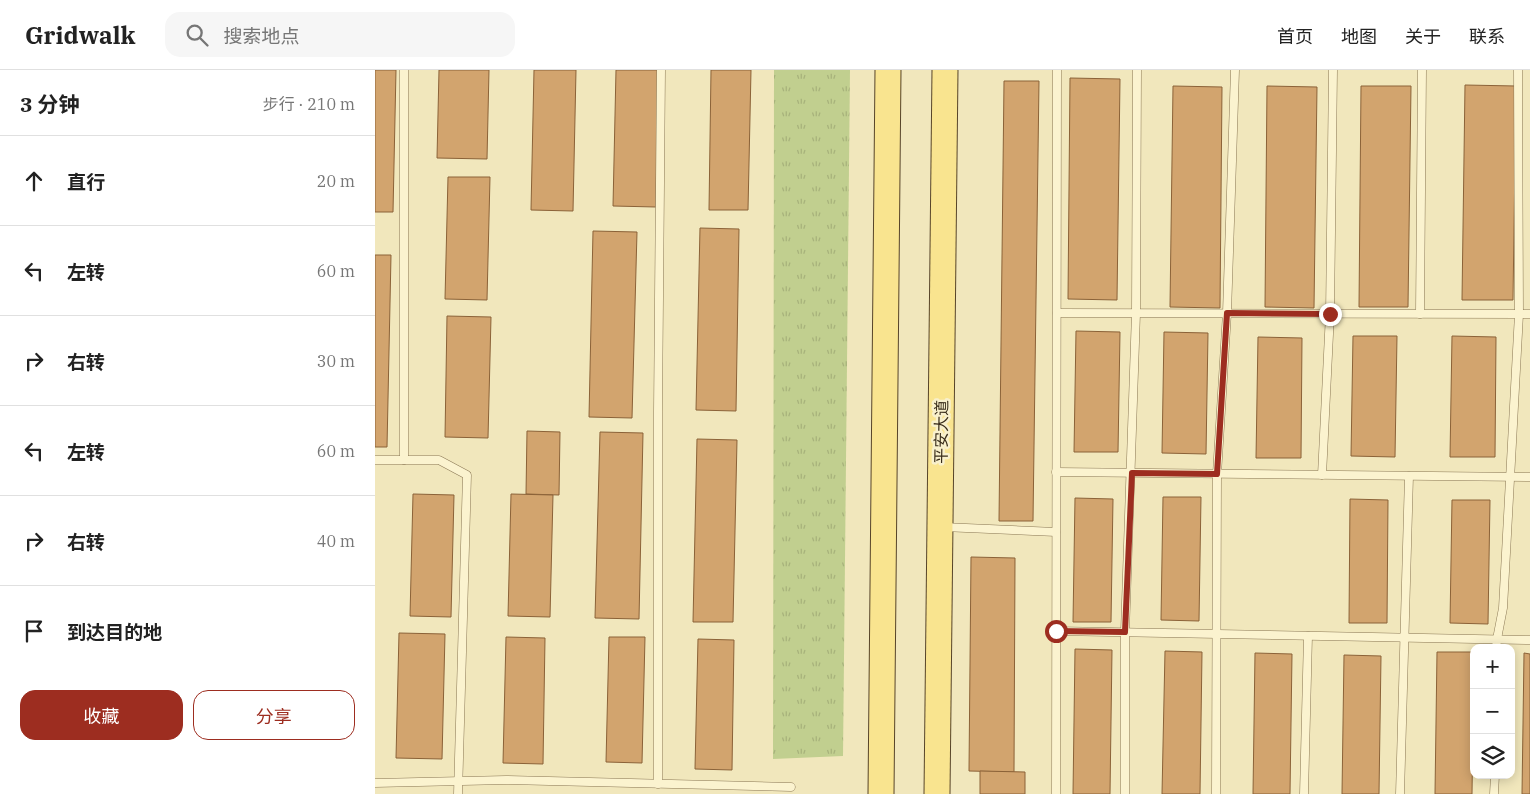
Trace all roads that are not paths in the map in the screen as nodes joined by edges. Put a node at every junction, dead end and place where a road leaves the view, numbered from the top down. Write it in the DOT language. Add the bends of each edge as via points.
graph roads {
  1 [pos="404,70"];
  2 [pos="661,70"];
  3 [pos="888,70"];
  4 [pos="945,70"];
  5 [pos="1057,70"];
  6 [pos="1137,70"];
  7 [pos="1235,70"];
  8 [pos="1333,70"];
  9 [pos="1422,70"];
  10 [pos="1518,70"];
  11 [pos="1057,312"];
  12 [pos="1136,313"];
  13 [pos="1227,313"];
  14 [pos="1330,314"];
  15 [pos="1420,314"];
  16 [pos="1519,314"];
  17 [pos="1530,314"];
  18 [pos="375,460"];
  19 [pos="404,460"];
  20 [pos="1056,472"];
  21 [pos="1132,473"];
  22 [pos="1217,474"];
  23 [pos="1323,475"];
  24 [pos="1409,476"];
  25 [pos="1511,477"];
  26 [pos="1530,477"];
  27 [pos="940,527"];
  28 [pos="1056,532"];
  29 [pos="1056,631"];
  30 [pos="1125,632"];
  31 [pos="1217,634"];
  32 [pos="1308,636"];
  33 [pos="1404,638"];
  34 [pos="1530,640"];
  35 [pos="1497,644"];
  36 [pos="1495,779"];
  37 [pos="458,781"];
  38 [pos="375,783"];
  39 [pos="658,784"];
  40 [pos="791,788"];
  41 [pos="458,794"];
  42 [pos="881,794"];
  43 [pos="937,794"];
  44 [pos="1056,794"];
  45 [pos="1125,794"];
  46 [pos="1216,794"];
  47 [pos="1304,794"];
  48 [pos="1400,794"];
  49 [pos="1495,794"];
  1 -- 19 [label="lane"];
  2 -- 39 [label="lane"];
  3 -- 42 [label="main road"];
  4 -- 27 [label="main road, 平安大道"];
  5 -- 11 [label="lane"];
  6 -- 12 [label="lane"];
  7 -- 13 [label="lane"];
  8 -- 14 [label="lane"];
  9 -- 15 [label="lane"];
  10 -- 16 [label="lane"];
  11 -- 12 [label="lane"];
  11 -- 20 [label="lane"];
  12 -- 13 [label="lane"];
  12 -- 21 [label="lane"];
  13 -- 14 [label="lane"];
  13 -- 22 [label="lane"];
  14 -- 15 [label="lane"];
  14 -- 23 [label="lane"];
  15 -- 16 [label="lane"];
  16 -- 17 [label="lane"];
  16 -- 25 [label="lane"];
  18 -- 19 [label="lane"];
  19 -- 37 [label="lane" via="439,460 467,475"];
  20 -- 21 [label="lane"];
  20 -- 28 [label="lane"];
  21 -- 22 [label="lane"];
  21 -- 30 [label="lane"];
  22 -- 23 [label="lane"];
  22 -- 31 [label="lane"];
  23 -- 24 [label="lane"];
  24 -- 25 [label="lane"];
  24 -- 33 [label="lane"];
  25 -- 26 [label="lane"];
  25 -- 35 [label="lane" via="1503,608"];
  27 -- 28 [label="lane"];
  27 -- 43 [label="main road, 平安大道"];
  28 -- 29 [label="lane"];
  29 -- 30 [label="lane"];
  29 -- 44 [label="lane"];
  30 -- 31 [label="lane"];
  30 -- 45 [label="lane"];
  31 -- 32 [label="lane"];
  31 -- 46 [label="lane"];
  32 -- 33 [label="lane"];
  32 -- 47 [label="lane"];
  33 -- 35 [label="lane"];
  33 -- 48 [label="lane"];
  34 -- 35 [label="lane"];
  36 -- 49 [label="lane"];
  37 -- 38 [label="lane"];
  37 -- 39 [label="lane"];
  37 -- 41 [label="lane"];
  39 -- 40 [label="lane"];
}
